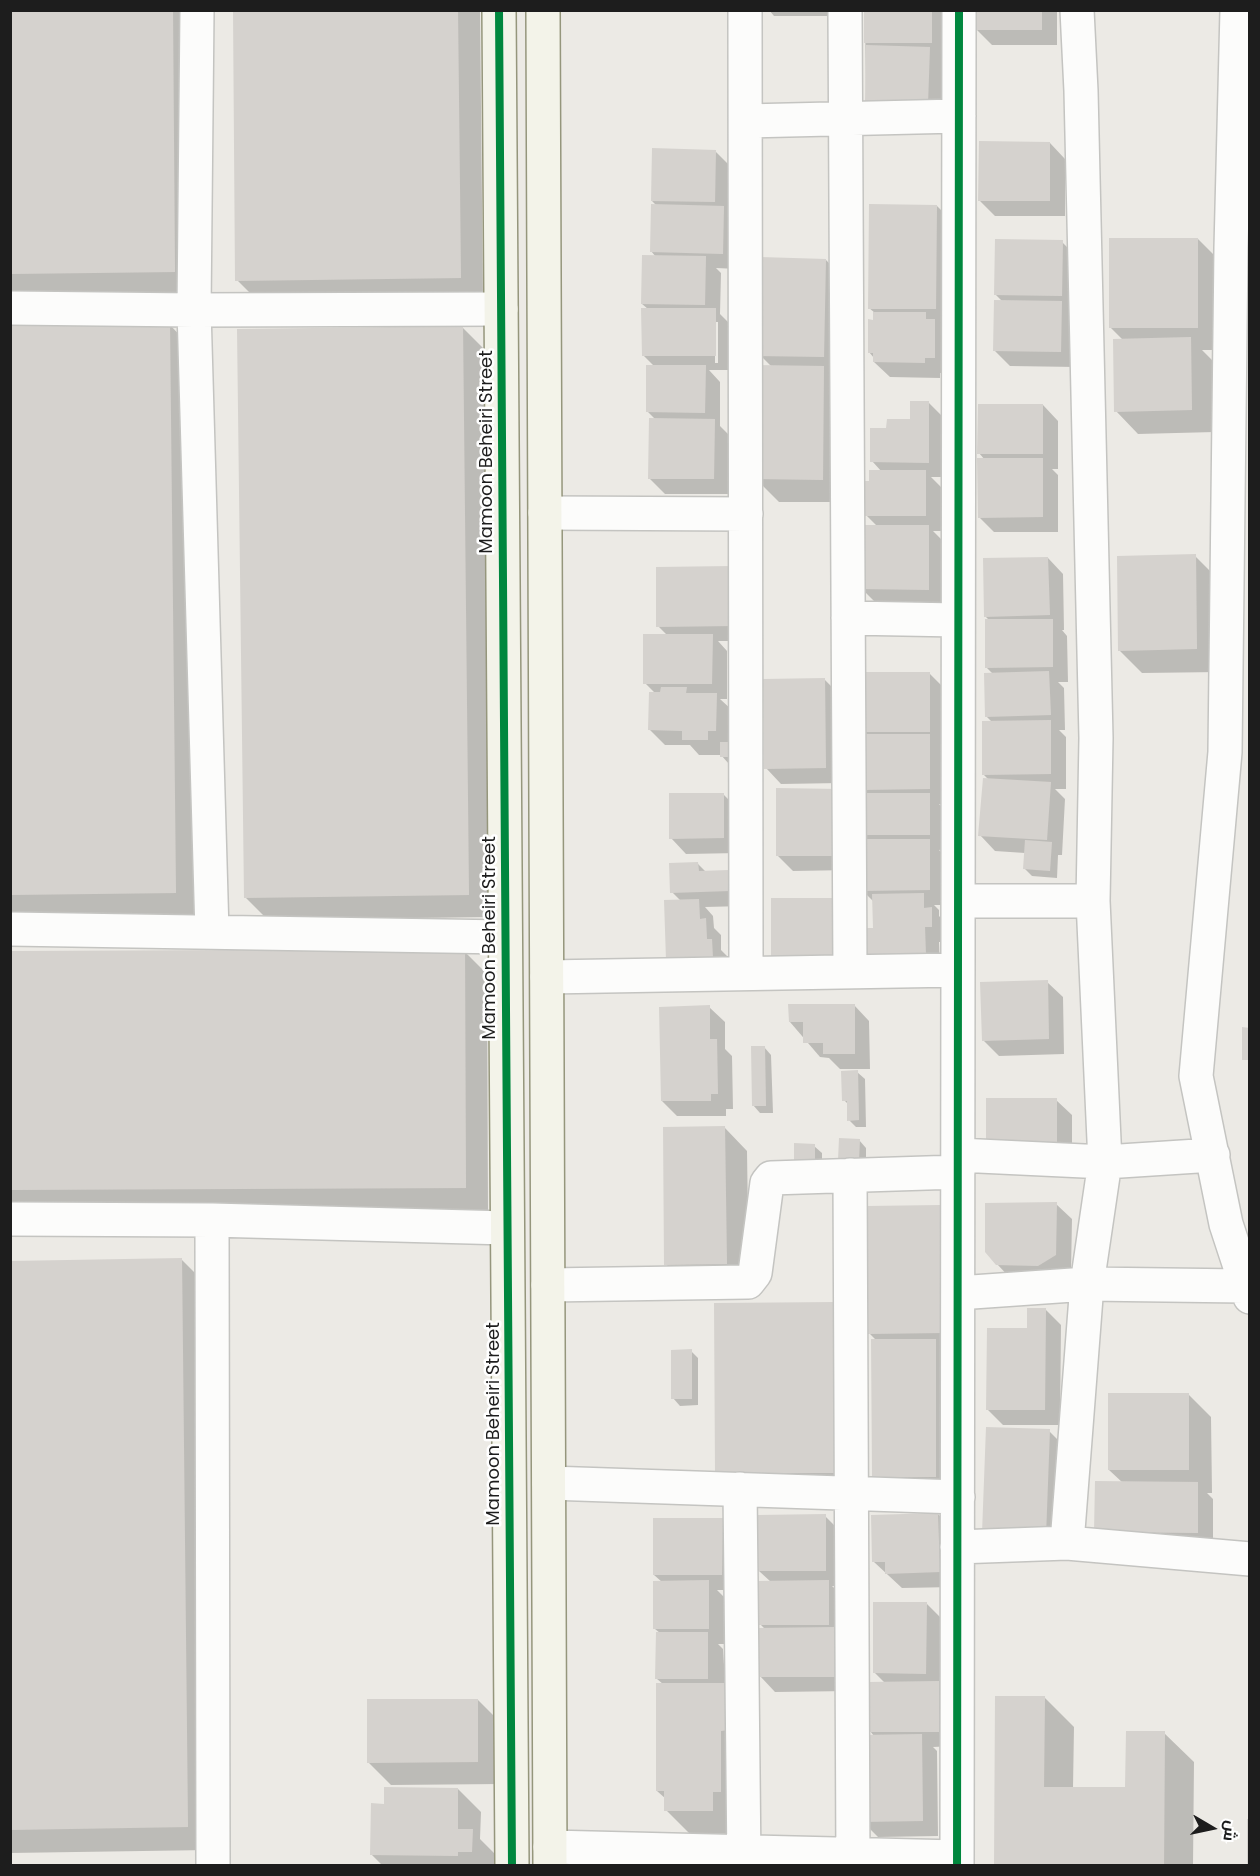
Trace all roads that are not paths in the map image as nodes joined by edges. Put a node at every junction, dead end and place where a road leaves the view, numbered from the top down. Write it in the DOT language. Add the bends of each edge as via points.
graph roads {
  1 [pos="197,10"];
  2 [pos="499,10"];
  3 [pos="543,10"];
  4 [pos="746,10"];
  5 [pos="845,10"];
  6 [pos="959,10"];
  7 [pos="1077,10"];
  8 [pos="1237,10"];
  9 [pos="959,116"];
  10 [pos="845,118"];
  11 [pos="746,121"];
  12 [pos="10,308"];
  13 [pos="501,309"];
  14 [pos="194,310"];
  15 [pos="545,513"];
  16 [pos="746,514"];
  17 [pos="848,618"];
  18 [pos="958,620"];
  19 [pos="958,901"];
  20 [pos="1093,901"];
  21 [pos="10,929"];
  22 [pos="212,932"];
  23 [pos="506,937"];
  24 [pos="958,970"];
  25 [pos="746,972"];
  26 [pos="850,972"];
  27 [pos="547,977"];
  28 [pos="1212,1155"];
  29 [pos="1105,1162"];
  30 [pos="958,1164"];
  31 [pos="850,1175"];
  32 [pos="10,1219"];
  33 [pos="212,1220"];
  34 [pos="507,1228"];
  35 [pos="1087,1284"];
  36 [pos="548,1285"];
  37 [pos="1247,1292"];
  38 [pos="958,1293"];
  39 [pos="549,1483"];
  40 [pos="740,1489"];
  41 [pos="852,1493"];
  42 [pos="958,1497"];
  43 [pos="1067,1544"];
  44 [pos="957,1547"];
  45 [pos="1250,1559"];
  46 [pos="550,1856"];
  47 [pos="744,1859"];
  48 [pos="853,1860"];
  49 [pos="957,1862"];
  50 [pos="213,1866"];
  51 [pos="512,1866"];
  1 -- 14 [label="street"];
  2 -- 13 [label="street, Mamoon Beheiri Street"];
  3 -- 15 [label="street"];
  4 -- 11 [label="street"];
  5 -- 10 [label="street"];
  6 -- 9 [label="street"];
  7 -- 20 [label="street" via="1095,726"];
  8 -- 28 [label="street" via="1225,752 1196,1077"];
  9 -- 10 [label="street"];
  9 -- 18 [label="street"];
  10 -- 11 [label="street"];
  10 -- 17 [label="street"];
  11 -- 16 [label="street"];
  12 -- 14 [label="street"];
  13 -- 14 [label="street"];
  13 -- 23 [label="street, Mamoon Beheiri Street"];
  14 -- 22 [label="street"];
  15 -- 16 [label="street"];
  15 -- 27 [label="street"];
  16 -- 25 [label="street"];
  17 -- 18 [label="street"];
  17 -- 26 [label="street"];
  18 -- 19 [label="street"];
  19 -- 20 [label="street"];
  19 -- 24 [label="street"];
  20 -- 29 [label="street"];
  21 -- 22 [label="street"];
  22 -- 23 [label="street"];
  23 -- 34 [label="street, Mamoon Beheiri Street"];
  24 -- 26 [label="street"];
  24 -- 30 [label="street"];
  25 -- 26 [label="street"];
  25 -- 27 [label="street"];
  27 -- 36 [label="street"];
  28 -- 29 [label="street"];
  28 -- 37 [label="street" via="1226,1224"];
  29 -- 30 [label="street"];
  29 -- 35 [label="street"];
  30 -- 31 [label="street"];
  30 -- 38 [label="street"];
  31 -- 36 [label="street" via="771,1178 767,1183 755,1273 748,1282"];
  31 -- 41 [label="street"];
  32 -- 33 [label="street"];
  33 -- 34 [label="street"];
  33 -- 50 [label="street"];
  34 -- 51 [label="street, Mamoon Beheiri Street"];
  35 -- 37 [label="street"];
  35 -- 38 [label="street"];
  35 -- 43 [label="street"];
  36 -- 39 [label="street"];
  38 -- 42 [label="street"];
  39 -- 40 [label="street"];
  39 -- 46 [label="street"];
  40 -- 41 [label="street"];
  40 -- 47 [label="street"];
  41 -- 42 [label="street"];
  41 -- 48 [label="street"];
  42 -- 44 [label="street"];
  43 -- 44 [label="street"];
  43 -- 45 [label="street"];
  44 -- 49 [label="street"];
  46 -- 47 [label="street"];
  47 -- 48 [label="street"];
  48 -- 49 [label="street"];
}
